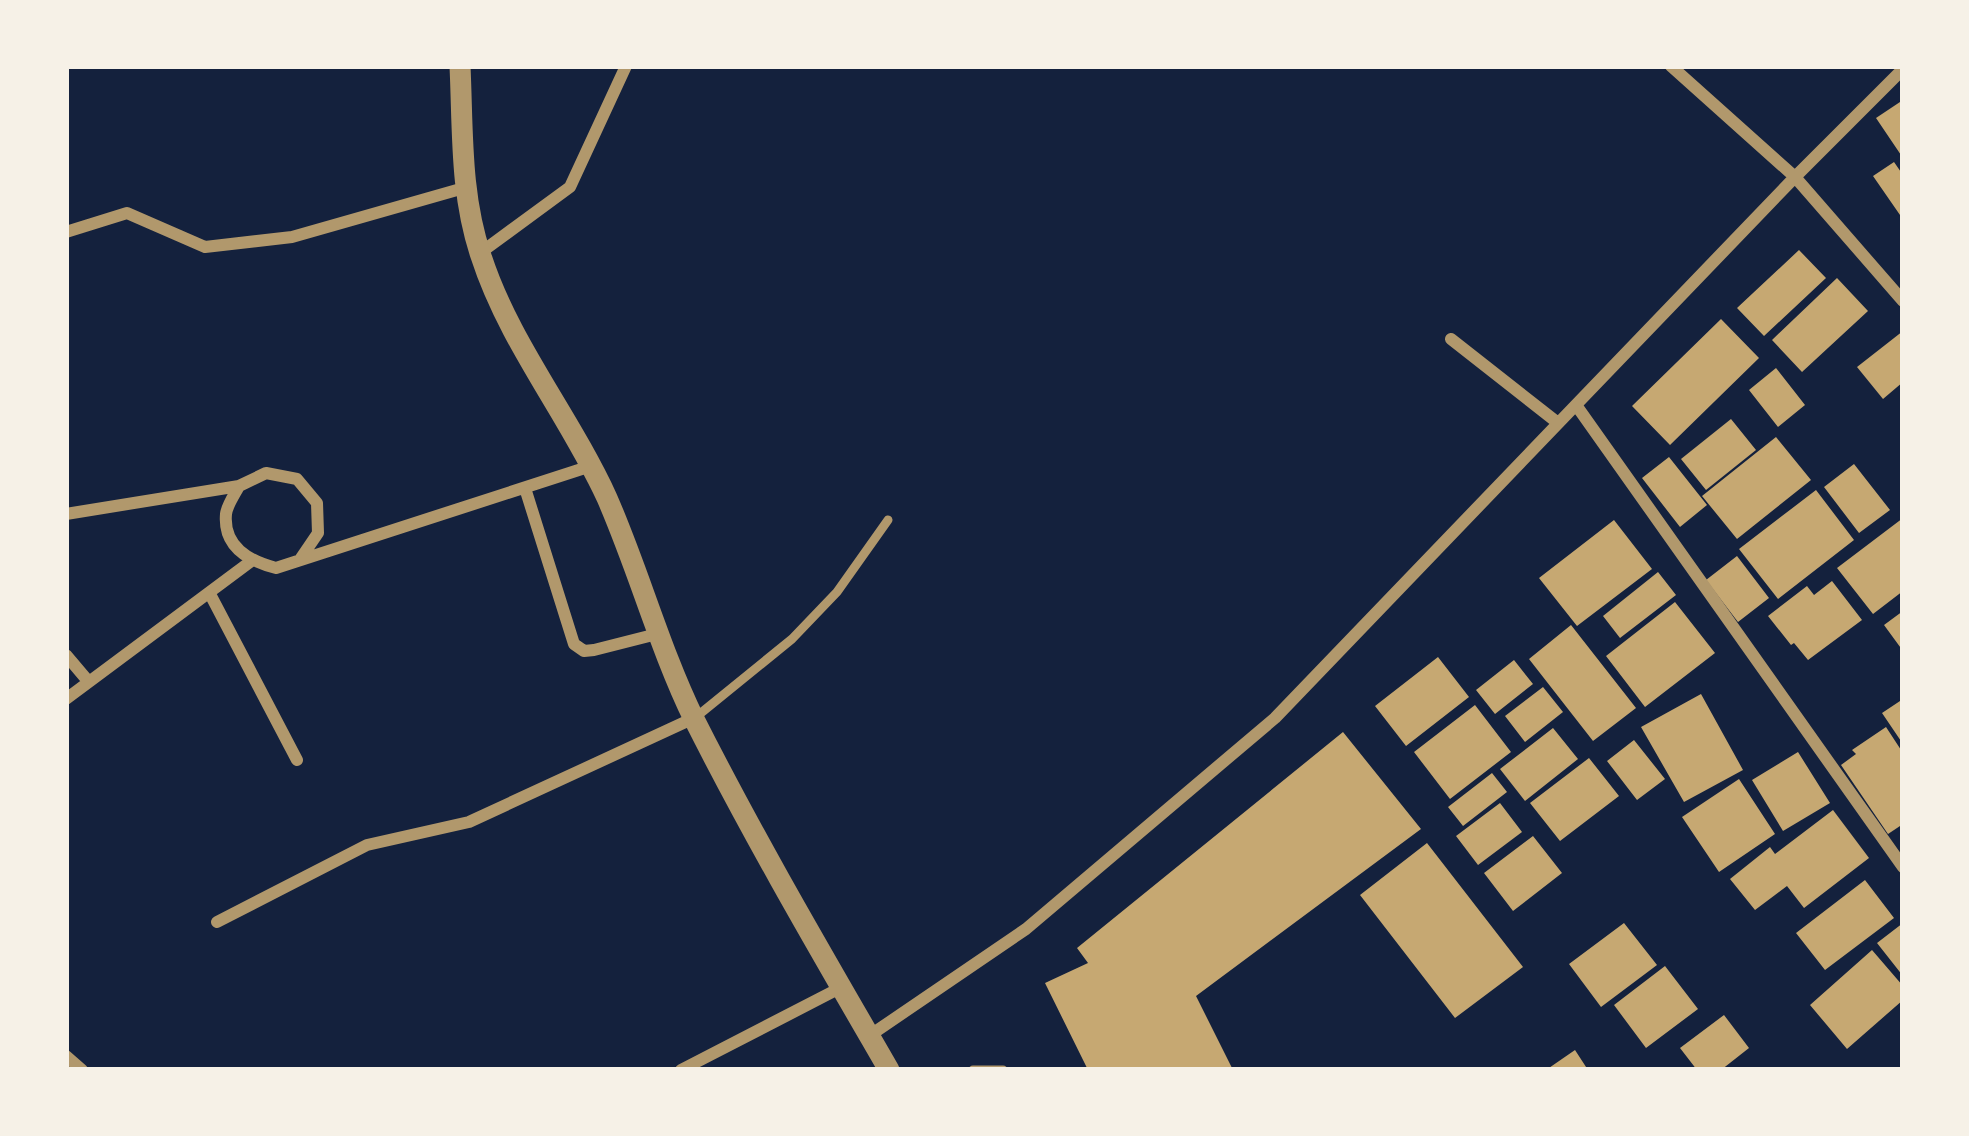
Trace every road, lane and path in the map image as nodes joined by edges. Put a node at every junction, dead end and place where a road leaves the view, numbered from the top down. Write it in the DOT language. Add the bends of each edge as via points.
graph roads {
  1 [pos="460,66"];
  2 [pos="626,66"];
  3 [pos="1671,66"];
  4 [pos="1903,69"];
  5 [pos="1796,177"];
  6 [pos="464,188"];
  7 [pos="66,232"];
  8 [pos="480,254"];
  9 [pos="1903,301"];
  10 [pos="1450,339"];
  11 [pos="1576,405"];
  12 [pos="1558,423"];
  13 [pos="592,466"];
  14 [pos="239,486"];
  15 [pos="525,488"];
  16 [pos="66,514"];
  17 [pos="888,520"];
  18 [pos="301,558"];
  19 [pos="250,562"];
  20 [pos="210,594"];
  21 [pos="657,634"];
  22 [pos="66,655"];
  23 [pos="88,681"];
  24 [pos="66,699"];
  25 [pos="694,718"];
  26 [pos="297,760"];
  27 [pos="1903,868"];
  28 [pos="217,922"];
  29 [pos="840,988"];
  30 [pos="869,1036"];
  31 [pos="66,1056"];
  32 [pos="82,1070"];
  33 [pos="681,1070"];
  34 [pos="889,1070"];
  35 [pos="973,1070"];
  36 [pos="1003,1070"];
  1 -- 6 [label="street"];
  2 -- 8 [label="street" via="570,187"];
  3 -- 5 [label="street"];
  4 -- 5 [label="street"];
  5 -- 9 [label="street"];
  5 -- 11 [label="street"];
  6 -- 7 [label="street" via="292,237 205,248 127,213"];
  6 -- 8 [label="street"];
  8 -- 13 [label="street" via="502,310"];
  10 -- 12 [label="street"];
  11 -- 12 [label="street"];
  11 -- 27 [label="street"];
  12 -- 30 [label="street" via="1275,718 1026,929"];
  13 -- 15 [label="street"];
  13 -- 21 [label="street"];
  14 -- 16 [label="street"];
  14 -- 18 [label="street" via="266,473 297,479 317,502 318,533"];
  14 -- 19 [label="street" via="226,512 230,540"];
  15 -- 18 [label="street"];
  15 -- 21 [label="street" via="574,644 594,650"];
  17 -- 25 [label="lane" via="792,639"];
  18 -- 19 [label="street" via="276,568"];
  19 -- 20 [label="street"];
  20 -- 23 [label="street"];
  20 -- 26 [label="street"];
  21 -- 25 [label="street"];
  22 -- 23 [label="street"];
  23 -- 24 [label="street"];
  25 -- 28 [label="street" via="469,822 367,845"];
  25 -- 29 [label="street"];
  29 -- 30 [label="street"];
  29 -- 33 [label="street"];
  30 -- 34 [label="street"];
  31 -- 32 [label="street"];
  35 -- 36 [label="lane"];
}
